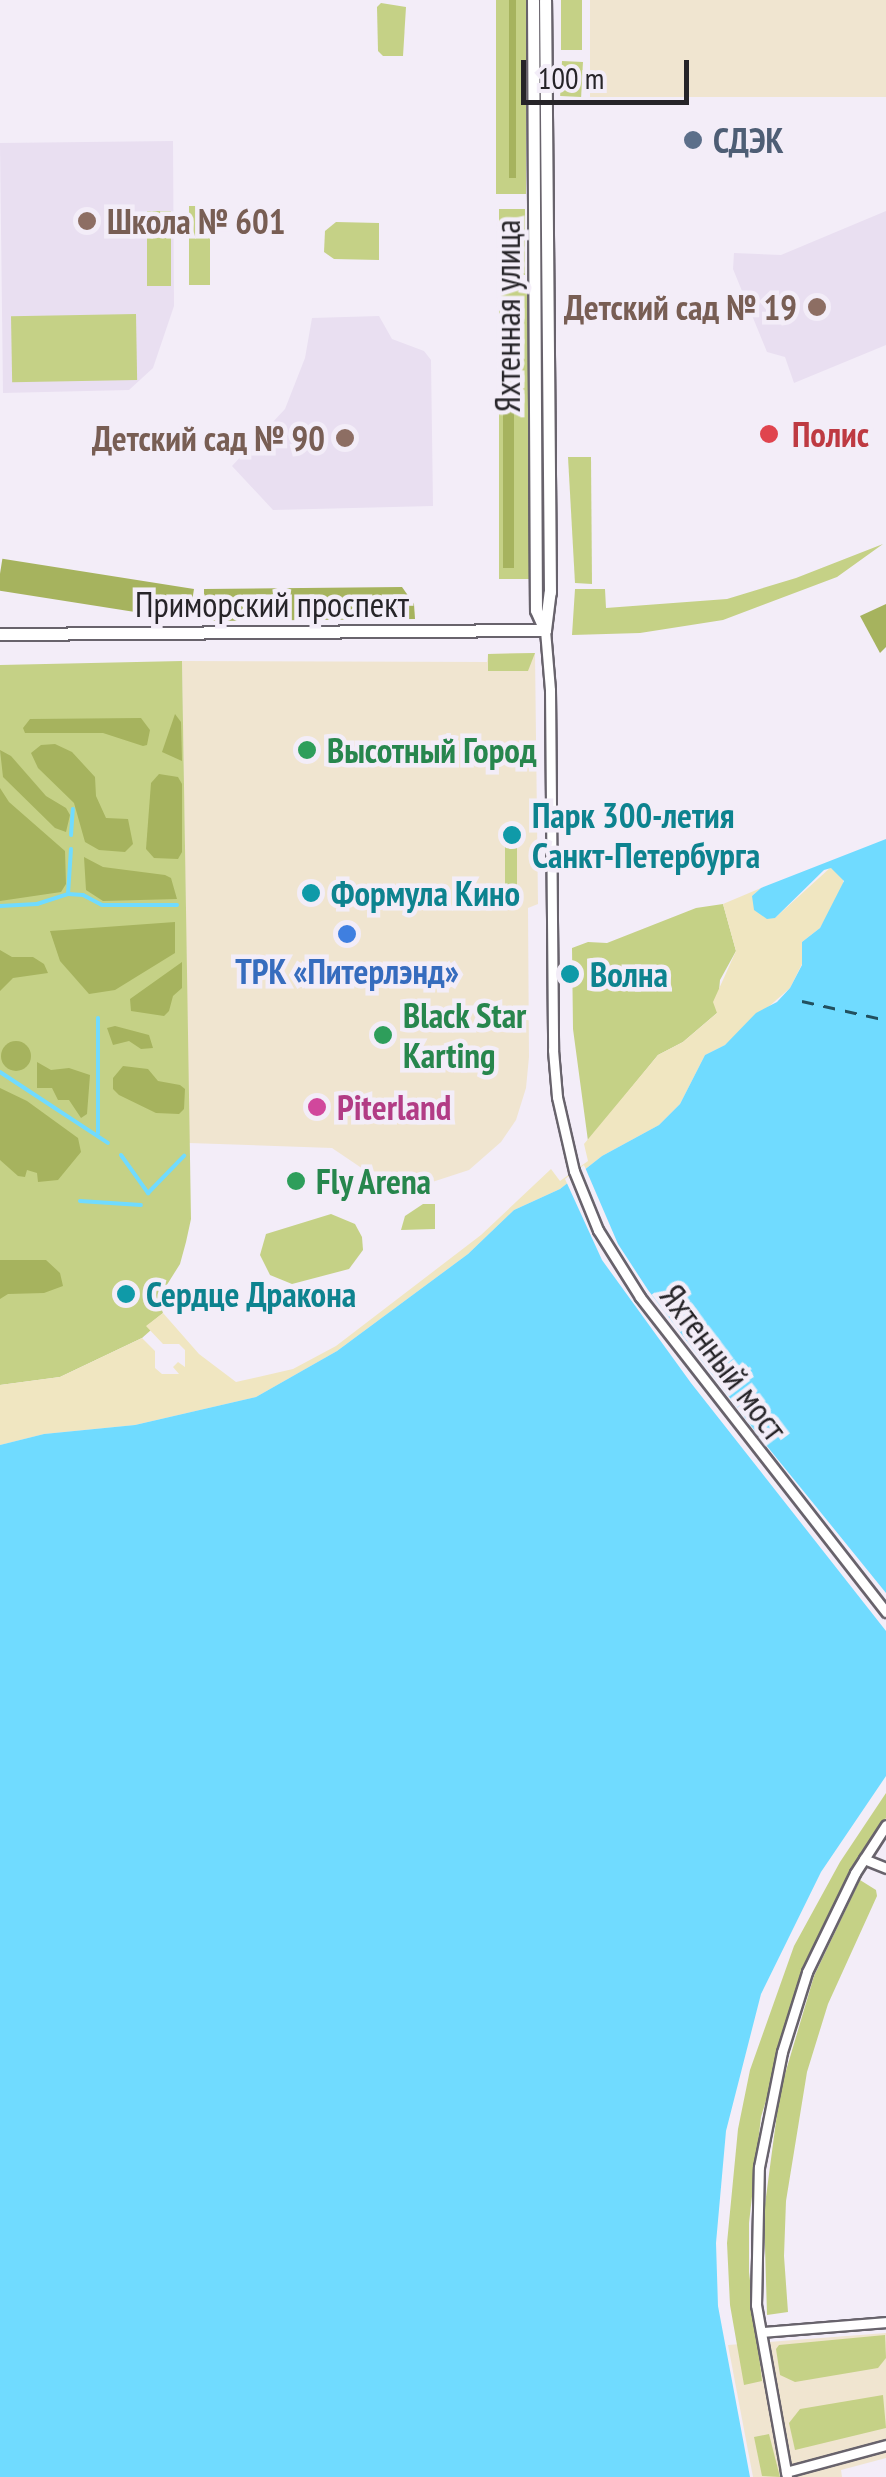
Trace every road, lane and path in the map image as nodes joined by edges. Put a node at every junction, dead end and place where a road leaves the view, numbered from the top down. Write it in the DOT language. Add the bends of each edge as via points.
graph roads {
  1 [pos="533,0"];
  2 [pos="545,0"];
  3 [pos="545,630"];
  4 [pos="0,634"];
  5 [pos="562,1120"];
  6 [pos="886,1612"];
  7 [pos="886,1824"];
  8 [pos="864,1859"];
  9 [pos="886,1868"];
  10 [pos="886,2322"];
  11 [pos="762,2332"];
  12 [pos="886,2445"];
  13 [pos="786,2475"];
  1 -- 3 [label="street, Яхтенная улица" via="536,610"];
  2 -- 3 [label="street, Яхтенная улица"];
  3 -- 4 [label="street, Приморский проспект"];
  3 -- 5 [label="street, Яхтенная улица" via="553,1050"];
  5 -- 6 [label="street, Яхтенный мост" via="585,1202 624,1274"];
  7 -- 8 [label="street"];
  8 -- 9 [label="street"];
  8 -- 11 [label="street" via="807,1972 765,2127 754,2260"];
  10 -- 11 [label="street"];
  11 -- 13 [label="street"];
  12 -- 13 [label="street"];
}
